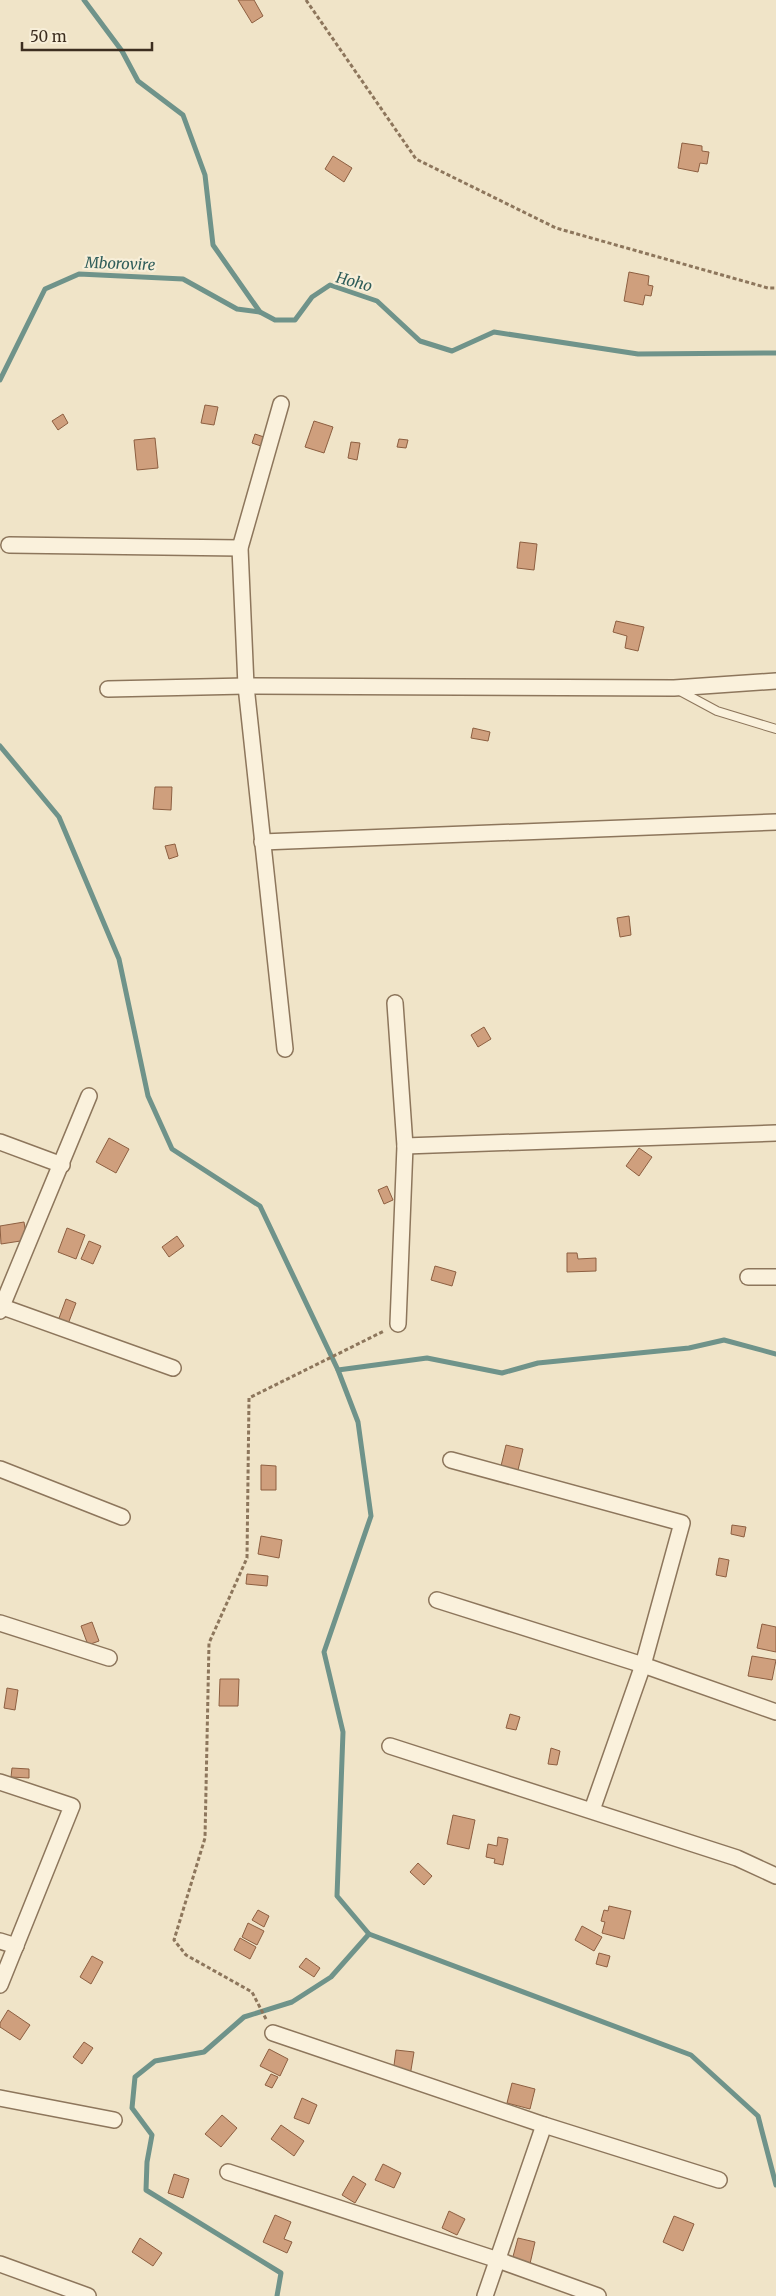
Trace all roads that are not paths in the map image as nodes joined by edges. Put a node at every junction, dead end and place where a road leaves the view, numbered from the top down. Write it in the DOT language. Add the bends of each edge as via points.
graph roads {
  1 [pos="281,404"];
  2 [pos="9,545"];
  3 [pos="240,548"];
  4 [pos="776,681"];
  5 [pos="246,686"];
  6 [pos="674,688"];
  7 [pos="108,689"];
  8 [pos="776,729"];
  9 [pos="776,822"];
  10 [pos="262,842"];
  11 [pos="395,1003"];
  12 [pos="285,1049"];
  13 [pos="89,1096"];
  14 [pos="776,1133"];
  15 [pos="0,1142"];
  16 [pos="405,1146"];
  17 [pos="62,1165"];
  18 [pos="748,1277"];
  19 [pos="776,1277"];
  20 [pos="1,1308"];
  21 [pos="398,1324"];
  22 [pos="173,1368"];
  23 [pos="452,1460"];
  24 [pos="0,1468"];
  25 [pos="122,1517"];
  26 [pos="437,1600"];
  27 [pos="0,1623"];
  28 [pos="109,1658"];
  29 [pos="643,1665"];
  30 [pos="776,1712"];
  31 [pos="390,1746"];
  32 [pos="0,1782"];
  33 [pos="592,1810"];
  34 [pos="776,1876"];
  35 [pos="0,1941"];
  36 [pos="16,1946"];
  37 [pos="0,1985"];
  38 [pos="272,2033"];
  39 [pos="0,2098"];
  40 [pos="114,2120"];
  41 [pos="544,2125"];
  42 [pos="228,2172"];
  43 [pos="719,2180"];
  44 [pos="498,2260"];
  45 [pos="0,2264"];
  46 [pos="88,2296"];
  47 [pos="485,2296"];
  48 [pos="598,2296"];
  1 -- 3 [label="street"];
  2 -- 3 [label="street"];
  3 -- 5 [label="street"];
  4 -- 6 [label="street"];
  5 -- 6 [label="street"];
  5 -- 7 [label="street"];
  5 -- 10 [label="street"];
  6 -- 8 [label="lane" via="717,711"];
  9 -- 10 [label="street"];
  10 -- 12 [label="street"];
  11 -- 16 [label="street"];
  13 -- 17 [label="street"];
  14 -- 16 [label="street"];
  15 -- 17 [label="street"];
  16 -- 21 [label="street"];
  17 -- 20 [label="street"];
  18 -- 19 [label="street"];
  20 -- 22 [label="street"];
  23 -- 29 [label="street" via="682,1523"];
  24 -- 25 [label="street"];
  26 -- 29 [label="street"];
  27 -- 28 [label="street"];
  29 -- 30 [label="street"];
  29 -- 33 [label="street"];
  31 -- 33 [label="street"];
  32 -- 36 [label="street" via="72,1806"];
  33 -- 34 [label="street" via="737,1858"];
  35 -- 36 [label="street"];
  36 -- 37 [label="street"];
  38 -- 41 [label="street"];
  39 -- 40 [label="street"];
  41 -- 43 [label="street"];
  41 -- 44 [label="street"];
  42 -- 44 [label="street"];
  44 -- 47 [label="street"];
  44 -- 48 [label="street"];
  45 -- 46 [label="street"];
}
